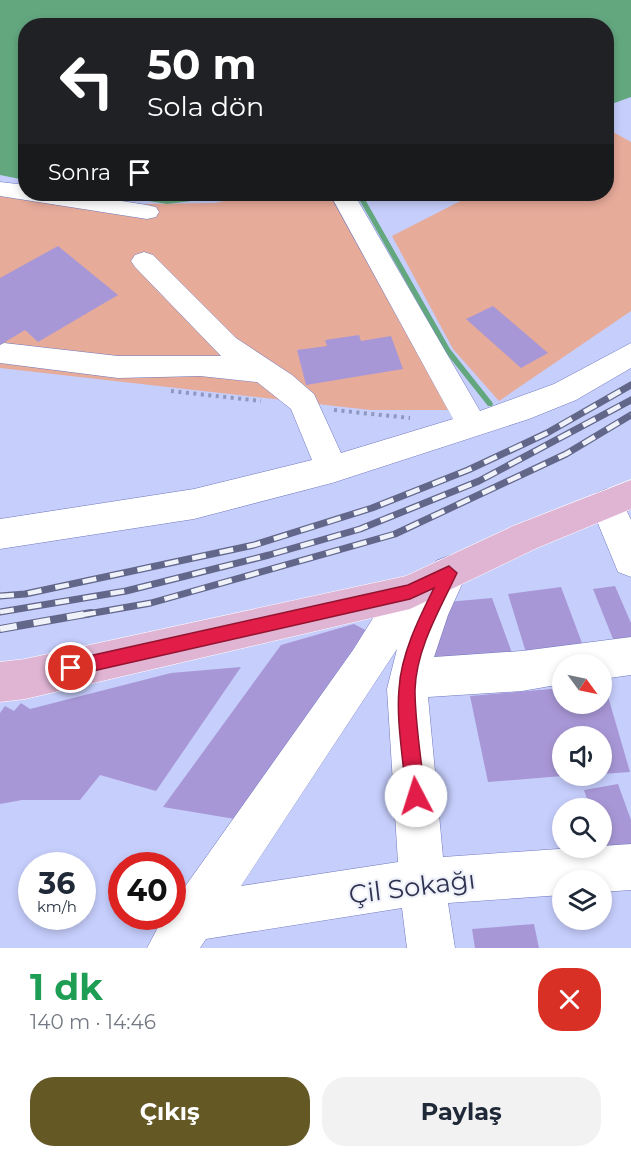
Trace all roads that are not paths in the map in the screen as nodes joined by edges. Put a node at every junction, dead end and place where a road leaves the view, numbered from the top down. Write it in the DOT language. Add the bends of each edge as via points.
graph roads {
  1 [pos="0,189"];
  2 [pos="18,191"];
  3 [pos="79,201"];
  4 [pos="346,201"];
  5 [pos="147,212"];
  6 [pos="144,261"];
  7 [pos="4,354"];
  8 [pos="631,354"];
  9 [pos="264,372"];
  10 [pos="472,425"];
  11 [pos="332,469"];
  12 [pos="619,499"];
  13 [pos="0,534"];
  14 [pos="631,561"];
  15 [pos="449,573"];
  16 [pos="410,592"];
  17 [pos="345,607"];
  18 [pos="376,649"];
  19 [pos="631,656"];
  20 [pos="612,658"];
  21 [pos="552,666"];
  22 [pos="409,679"];
  23 [pos="0,682"];
  24 [pos="631,867"];
  25 [pos="422,882"];
  26 [pos="183,933"];
  27 [pos="431,948"];
  1 -- 2 [label="street"];
  3 -- 5 [label="street"];
  4 -- 10 [label="street"];
  6 -- 9 [label="street" via="225,345"];
  7 -- 9 [label="street" via="118,367 200,364"];
  8 -- 10 [label="street" via="565,392"];
  9 -- 11 [label="street" via="305,407"];
  10 -- 11 [label="street"];
  11 -- 13 [label="street" via="194,504"];
  12 -- 14 [label="street"];
  12 -- 15 [label="main road"];
  15 -- 16 [label="main road"];
  15 -- 22 [label="street" via="429,614"];
  16 -- 17 [label="main road"];
  16 -- 18 [label="street"];
  17 -- 18 [label="street" via="361,608 375,621 379,638"];
  17 -- 23 [label="main road"];
  18 -- 26 [label="street"];
  19 -- 20 [label="street"];
  21 -- 22 [label="street"];
  22 -- 25 [label="street"];
  24 -- 25 [label="street, Çil Sokağı"];
  25 -- 26 [label="street, Çil Sokağı"];
  25 -- 27 [label="street"];
}
